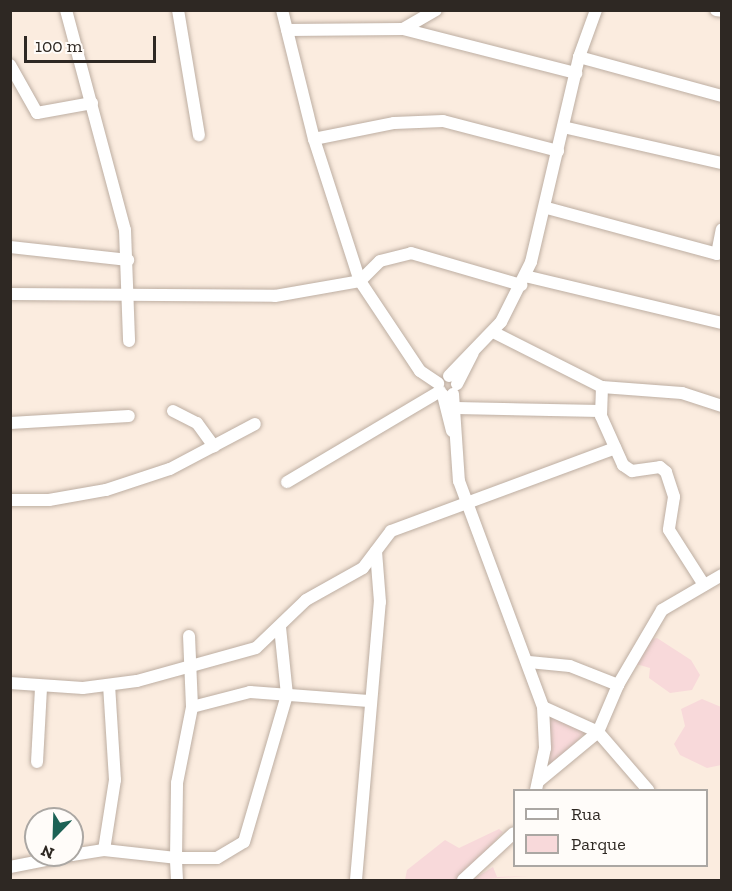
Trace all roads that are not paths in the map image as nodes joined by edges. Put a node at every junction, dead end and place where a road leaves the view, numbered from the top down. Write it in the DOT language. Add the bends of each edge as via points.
graph roads {
  1 [pos="66,10"];
  2 [pos="178,10"];
  3 [pos="282,10"];
  4 [pos="436,10"];
  5 [pos="596,10"];
  6 [pos="716,10"];
  7 [pos="722,11"];
  8 [pos="404,29"];
  9 [pos="287,30"];
  10 [pos="579,57"];
  11 [pos="10,65"];
  12 [pos="576,73"];
  13 [pos="722,96"];
  14 [pos="92,103"];
  15 [pos="563,127"];
  16 [pos="199,135"];
  17 [pos="314,139"];
  18 [pos="558,151"];
  19 [pos="722,163"];
  20 [pos="547,208"];
  21 [pos="722,229"];
  22 [pos="10,247"];
  23 [pos="719,255"];
  24 [pos="128,260"];
  25 [pos="360,281"];
  26 [pos="523,281"];
  27 [pos="10,294"];
  28 [pos="130,294"];
  29 [pos="722,323"];
  30 [pos="493,332"];
  31 [pos="129,341"];
  32 [pos="447,387"];
  33 [pos="602,387"];
  34 [pos="722,406"];
  35 [pos="456,408"];
  36 [pos="173,411"];
  37 [pos="600,411"];
  38 [pos="129,416"];
  39 [pos="10,423"];
  40 [pos="255,424"];
  41 [pos="452,431"];
  42 [pos="214,446"];
  43 [pos="615,448"];
  44 [pos="287,482"];
  45 [pos="10,500"];
  46 [pos="465,502"];
  47 [pos="376,551"];
  48 [pos="722,575"];
  49 [pos="704,585"];
  50 [pos="280,627"];
  51 [pos="189,636"];
  52 [pos="529,662"];
  53 [pos="191,669"];
  54 [pos="10,683"];
  55 [pos="109,685"];
  56 [pos="618,685"];
  57 [pos="41,687"];
  58 [pos="287,695"];
  59 [pos="369,700"];
  60 [pos="192,707"];
  61 [pos="543,707"];
  62 [pos="598,732"];
  63 [pos="37,762"];
  64 [pos="537,786"];
  65 [pos="647,789"];
  66 [pos="513,834"];
  67 [pos="104,850"];
  68 [pos="84,853"];
  69 [pos="176,858"];
  70 [pos="177,880"];
  71 [pos="356,880"];
  72 [pos="463,880"];
  1 -- 14 [label="street"];
  2 -- 16 [label="street"];
  3 -- 9 [label="street"];
  4 -- 8 [label="street"];
  5 -- 10 [label="street"];
  6 -- 7 [label="street"];
  8 -- 9 [label="street"];
  8 -- 12 [label="street"];
  9 -- 17 [label="street"];
  10 -- 12 [label="street"];
  10 -- 13 [label="street"];
  11 -- 14 [label="street" via="37,113"];
  12 -- 15 [label="street"];
  14 -- 24 [label="street" via="117,194"];
  15 -- 18 [label="street"];
  15 -- 19 [label="street"];
  17 -- 18 [label="street" via="394,123 443,121"];
  17 -- 25 [label="street"];
  18 -- 20 [label="street"];
  20 -- 23 [label="street"];
  20 -- 26 [label="street"];
  21 -- 23 [label="street"];
  22 -- 24 [label="street"];
  24 -- 28 [label="street"];
  25 -- 26 [label="street" via="380,261 411,253"];
  25 -- 28 [label="street" via="253,298"];
  25 -- 32 [label="street" via="420,371"];
  26 -- 29 [label="street"];
  26 -- 30 [label="street"];
  27 -- 28 [label="street" via="76,298"];
  28 -- 31 [label="street"];
  30 -- 32 [label="street"];
  30 -- 33 [label="street"];
  32 -- 35 [label="street"];
  32 -- 41 [label="street"];
  32 -- 44 [label="street"];
  33 -- 34 [label="street" via="682,393"];
  33 -- 37 [label="street"];
  35 -- 37 [label="street"];
  35 -- 41 [label="street"];
  36 -- 42 [label="street" via="197,423"];
  37 -- 43 [label="street"];
  38 -- 39 [label="street"];
  40 -- 42 [label="street"];
  41 -- 46 [label="street"];
  42 -- 45 [label="street" via="171,469 106,490 49,500"];
  43 -- 46 [label="street"];
  43 -- 49 [label="street" via="632,471 660,467 666,472 674,497 669,530"];
  46 -- 47 [label="street" via="400,526"];
  46 -- 52 [label="street"];
  47 -- 50 [label="street" via="363,568 306,600"];
  47 -- 59 [label="street" via="381,602"];
  48 -- 49 [label="street"];
  49 -- 56 [label="street" via="662,610"];
  50 -- 53 [label="street" via="256,648"];
  50 -- 58 [label="street"];
  51 -- 53 [label="street"];
  52 -- 56 [label="street" via="570,666"];
  52 -- 61 [label="street"];
  53 -- 55 [label="street"];
  53 -- 60 [label="street"];
  54 -- 57 [label="street"];
  55 -- 57 [label="street"];
  55 -- 67 [label="street" via="115,780"];
  56 -- 62 [label="street"];
  57 -- 63 [label="street"];
  58 -- 59 [label="street"];
  58 -- 60 [label="street" via="238,693"];
  58 -- 69 [label="street" via="244,842 217,858"];
  59 -- 71 [label="street"];
  60 -- 69 [label="street" via="177,783"];
  61 -- 62 [label="street"];
  61 -- 64 [label="street"];
  62 -- 64 [label="street"];
  62 -- 65 [label="street"];
  66 -- 72 [label="street"];
  67 -- 68 [label="street"];
  67 -- 69 [label="street"];
  69 -- 70 [label="street"];
}
